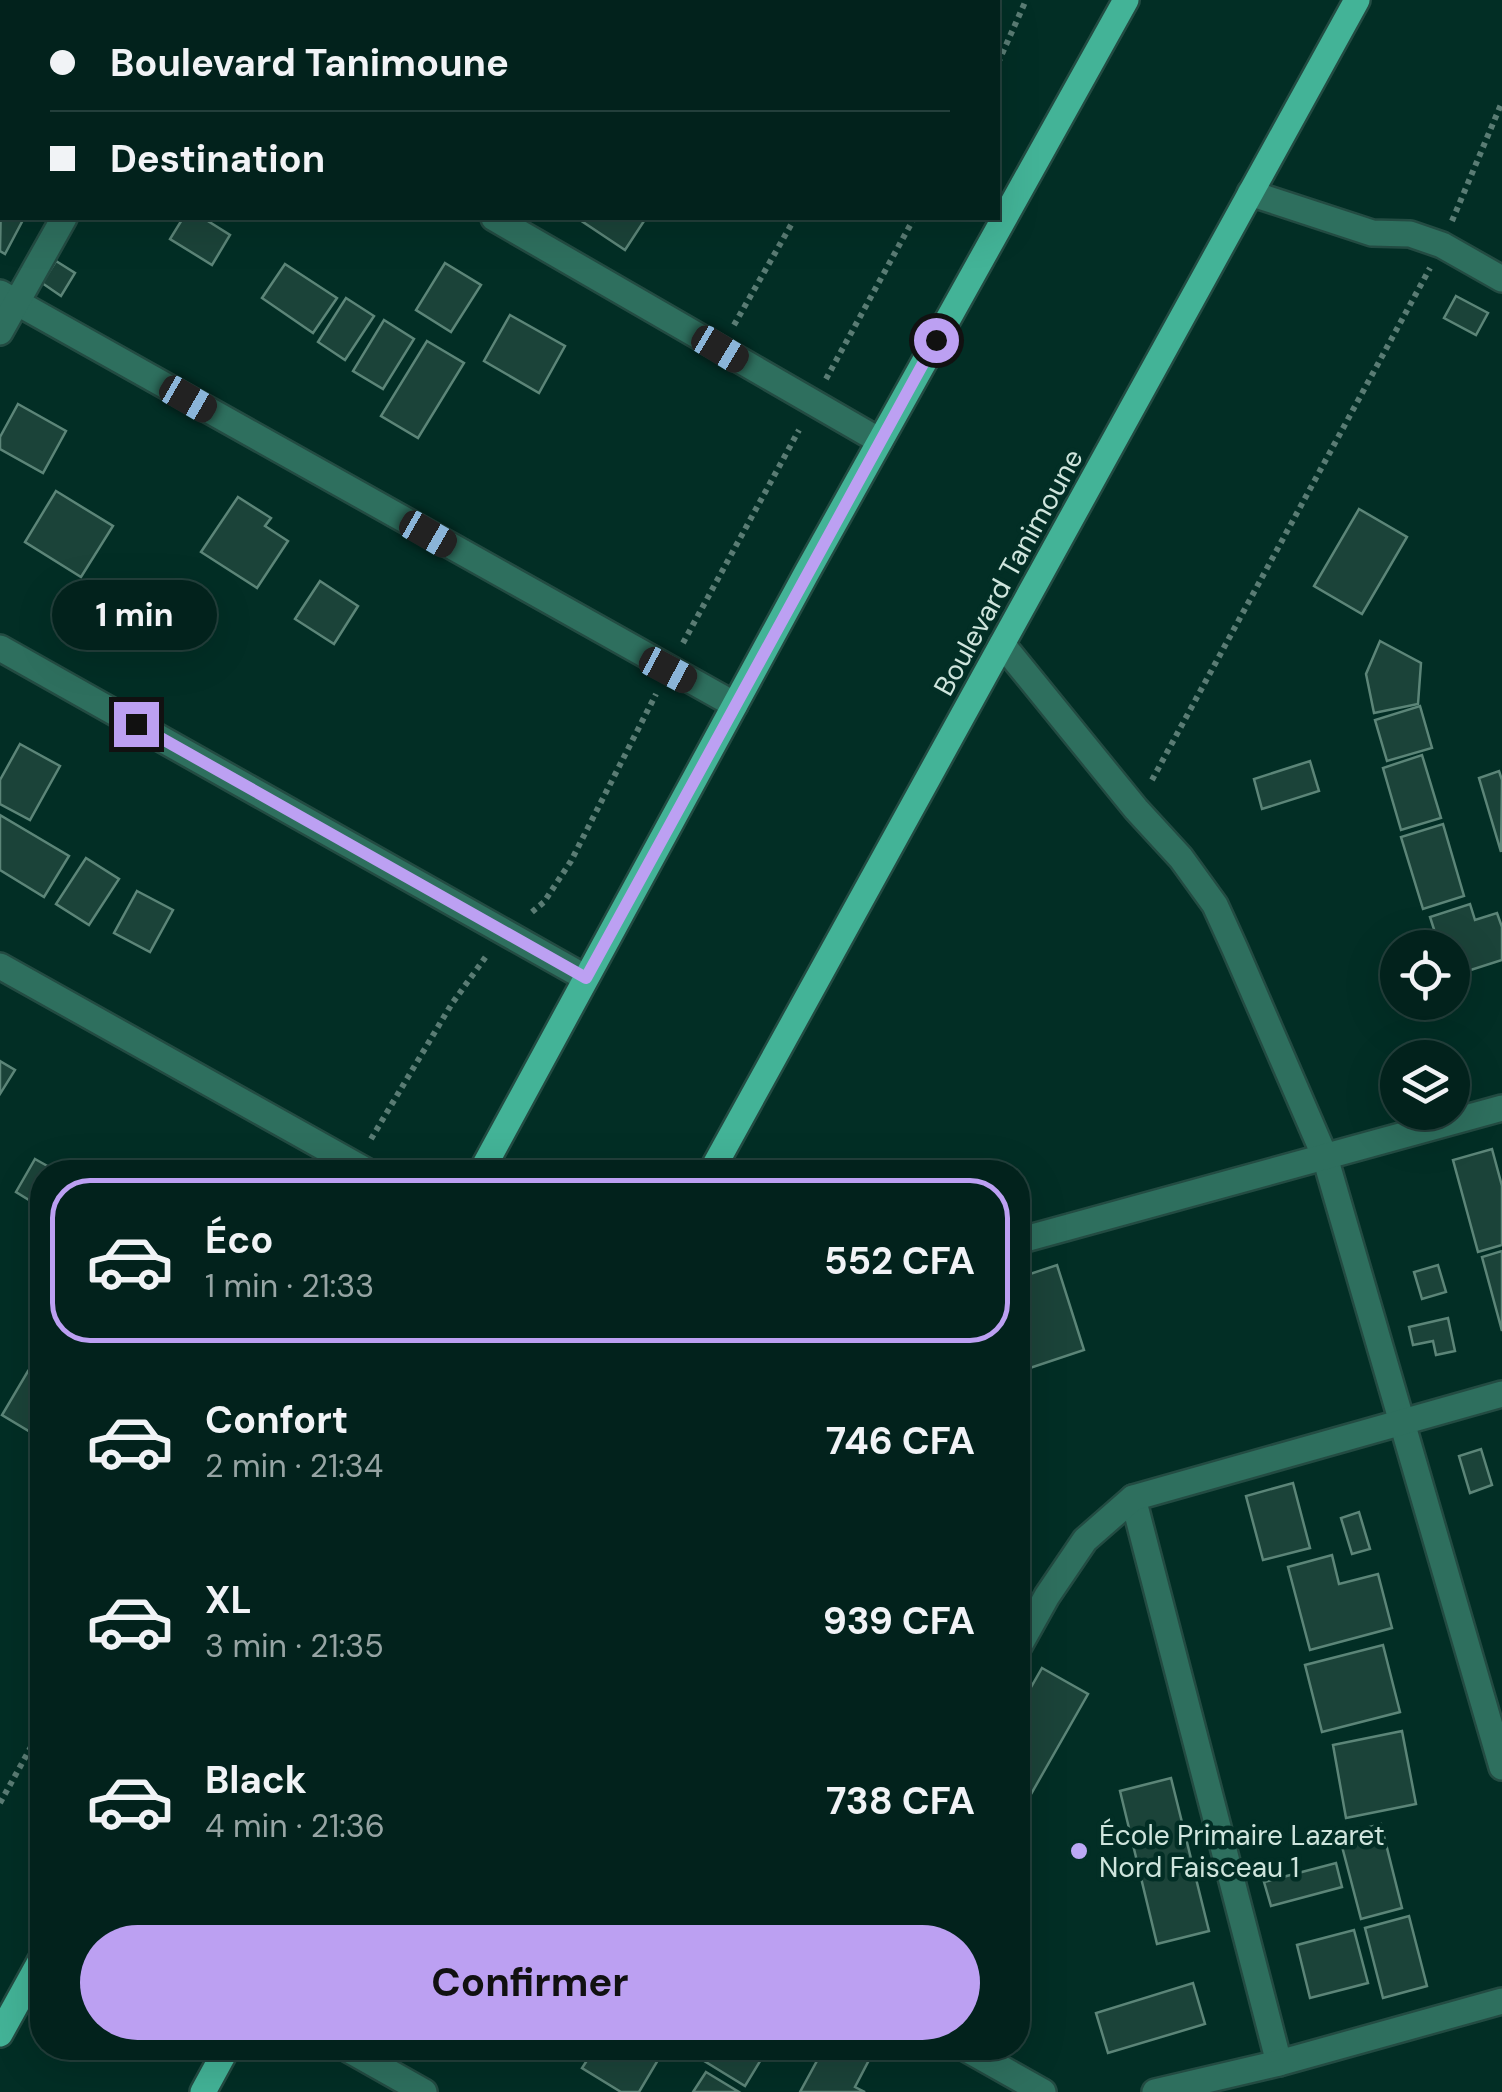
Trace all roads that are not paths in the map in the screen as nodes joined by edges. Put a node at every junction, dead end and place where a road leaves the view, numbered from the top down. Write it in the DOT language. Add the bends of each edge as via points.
graph roads {
  1 [pos="1126,0"];
  2 [pos="1357,0"];
  3 [pos="1250,194"];
  4 [pos="63,220"];
  5 [pos="497,220"];
  6 [pos="1502,280"];
  7 [pos="8,298"];
  8 [pos="0,332"];
  9 [pos="880,442"];
  10 [pos="1002,644"];
  11 [pos="0,648"];
  12 [pos="735,705"];
  13 [pos="0,966"];
  14 [pos="586,978"];
  15 [pos="1502,1108"];
  16 [pos="1325,1157"];
  17 [pos="346,1160"];
  18 [pos="487,1160"];
  19 [pos="718,1160"];
  20 [pos="1030,1238"];
  21 [pos="1502,1394"];
  22 [pos="1403,1421"];
  23 [pos="1133,1498"];
  24 [pos="1030,1626"];
  25 [pos="1496,1719"];
  26 [pos="1502,1767"];
  27 [pos="30,1980"];
  28 [pos="1502,2001"];
  29 [pos="0,2034"];
  30 [pos="220,2060"];
  31 [pos="367,2060"];
  32 [pos="987,2060"];
  33 [pos="1280,2063"];
  34 [pos="202,2092"];
  35 [pos="424,2092"];
  36 [pos="1044,2092"];
  37 [pos="1154,2092"];
  1 -- 9 [label="main road"];
  2 -- 3 [label="main road, Boulevard Tanimoune"];
  3 -- 6 [label="street" via="1372,233 1410,234"];
  3 -- 10 [label="main road, Boulevard Tanimoune"];
  4 -- 7 [label="street"];
  5 -- 9 [label="street"];
  7 -- 8 [label="street"];
  7 -- 12 [label="street"];
  9 -- 12 [label="main road"];
  10 -- 16 [label="street" via="1214,905"];
  10 -- 19 [label="main road, Boulevard Tanimoune"];
  11 -- 14 [label="street"];
  12 -- 14 [label="main road"];
  13 -- 17 [label="street"];
  14 -- 18 [label="main road"];
  15 -- 16 [label="street"];
  16 -- 20 [label="street"];
  16 -- 22 [label="street"];
  21 -- 22 [label="street"];
  22 -- 23 [label="street"];
  22 -- 25 [label="street"];
  23 -- 24 [label="street" via="1085,1540"];
  23 -- 33 [label="street"];
  25 -- 26 [label="street"];
  27 -- 29 [label="main road"];
  28 -- 33 [label="street"];
  30 -- 34 [label="main road"];
  31 -- 35 [label="street"];
  32 -- 36 [label="street"];
  33 -- 37 [label="street"];
}
